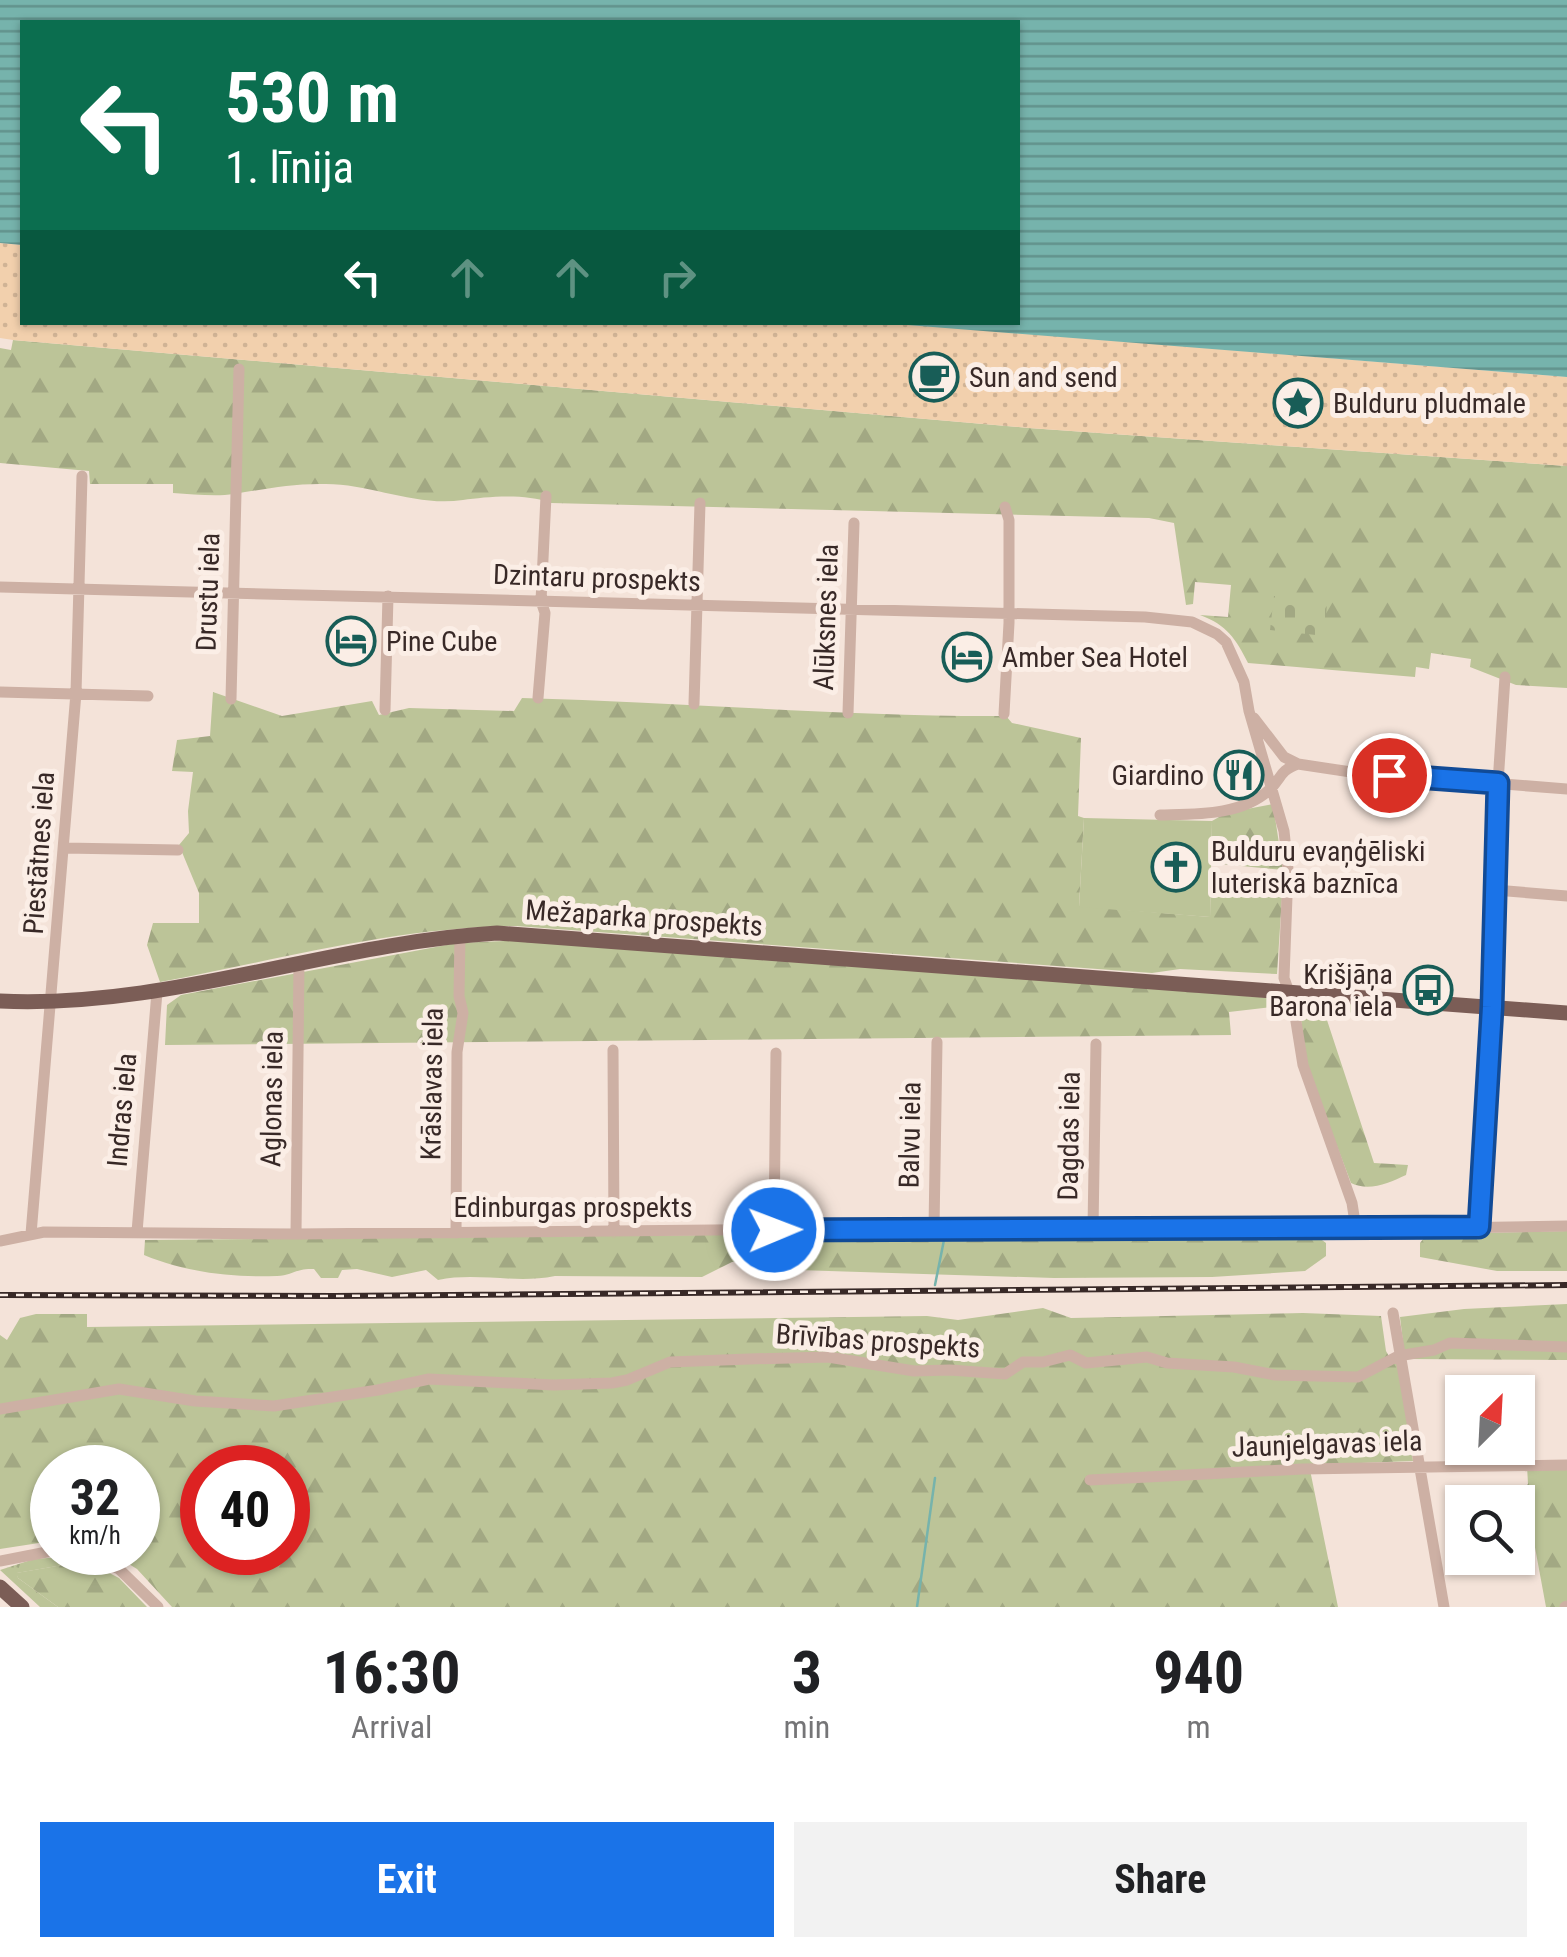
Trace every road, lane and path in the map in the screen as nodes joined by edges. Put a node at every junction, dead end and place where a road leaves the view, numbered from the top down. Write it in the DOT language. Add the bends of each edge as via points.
graph roads {
  1 [pos="239,370"];
  2 [pos="82,476"];
  3 [pos="546,496"];
  4 [pos="700,503"];
  5 [pos="1005,506"];
  6 [pos="854,523"];
  7 [pos="0,587"];
  8 [pos="80,590"];
  9 [pos="233,593"];
  10 [pos="388,596"];
  11 [pos="542,602"];
  12 [pos="697,606"];
  13 [pos="852,610"];
  14 [pos="1008,614"];
  15 [pos="1505,677"];
  16 [pos="0,692"];
  17 [pos="76,694"];
  18 [pos="148,696"];
  19 [pos="538,698"];
  20 [pos="230,699"];
  21 [pos="694,704"];
  22 [pos="385,710"];
  23 [pos="1249,711"];
  24 [pos="848,713"];
  25 [pos="1004,714"];
  26 [pos="1298,764"];
  27 [pos="1498,783"];
  28 [pos="1567,788"];
  29 [pos="1272,789"];
  30 [pos="1160,816"];
  31 [pos="64,848"];
  32 [pos="178,850"];
  33 [pos="1495,890"];
  34 [pos="1567,896"];
  35 [pos="460,936"];
  36 [pos="299,964"];
  37 [pos="157,992"];
  38 [pos="1289,992"];
  39 [pos="0,1001"];
  40 [pos="52,1003"];
  41 [pos="1492,1007"];
  42 [pos="1567,1012"];
  43 [pos="937,1042"];
  44 [pos="1096,1044"];
  45 [pos="613,1050"];
  46 [pos="776,1052"];
  47 [pos="1567,1226"];
  48 [pos="1479,1227"];
  49 [pos="934,1228"];
  50 [pos="1093,1228"];
  51 [pos="1356,1229"];
  52 [pos="774,1230"];
  53 [pos="137,1232"];
  54 [pos="614,1232"];
  55 [pos="456,1233"];
  56 [pos="31,1234"];
  57 [pos="296,1234"];
  58 [pos="0,1242"];
  59 [pos="1393,1313"];
  60 [pos="1567,1348"];
  61 [pos="1398,1356"];
  62 [pos="0,1409"];
  63 [pos="1418,1465"];
  64 [pos="1567,1466"];
  65 [pos="1090,1480"];
  66 [pos="30,1555"];
  67 [pos="0,1561"];
  68 [pos="125,1575"];
  69 [pos="0,1587"];
  70 [pos="22,1607"];
  71 [pos="158,1607"];
  72 [pos="1444,1607"];
  1 -- 9 [label="street, Drustu iela"];
  2 -- 8 [label="street, Piestātnes iela"];
  3 -- 11 [label="street"];
  4 -- 12 [label="street"];
  5 -- 14 [label="street"];
  6 -- 13 [label="street, Alūksnes iela"];
  7 -- 8 [label="street, Dzintaru prospekts"];
  8 -- 9 [label="street, Dzintaru prospekts"];
  8 -- 17 [label="street, Piestātnes iela"];
  9 -- 10 [label="street, Dzintaru prospekts"];
  9 -- 20 [label="street, Drustu iela"];
  10 -- 11 [label="street, Dzintaru prospekts"];
  10 -- 22 [label="street"];
  11 -- 12 [label="street, Dzintaru prospekts"];
  11 -- 19 [label="street"];
  12 -- 13 [label="street, Dzintaru prospekts"];
  12 -- 21 [label="street"];
  13 -- 14 [label="street, Dzintaru prospekts"];
  13 -- 24 [label="street, Alūksnes iela"];
  14 -- 23 [label="street, Dzintaru prospekts" via="1192,622 1226,642"];
  14 -- 25 [label="street"];
  15 -- 27 [label="street"];
  16 -- 17 [label="street"];
  17 -- 18 [label="street"];
  17 -- 31 [label="street, Piestātnes iela"];
  23 -- 26 [label="street" via="1284,757"];
  23 -- 29 [label="street"];
  26 -- 27 [label="street"];
  26 -- 29 [label="street" via="1282,771"];
  27 -- 28 [label="street"];
  27 -- 33 [label="street"];
  29 -- 30 [label="street" via="1216,812"];
  29 -- 38 [label="street" via="1288,869"];
  31 -- 32 [label="street"];
  31 -- 40 [label="street, Piestātnes iela"];
  33 -- 34 [label="street"];
  33 -- 41 [label="street"];
  35 -- 36 [label="main road, Mežaparka prospekts"];
  35 -- 38 [label="main road, Mežaparka prospekts" via="496,933"];
  35 -- 55 [label="street, Krāslavas iela"];
  36 -- 37 [label="main road, Mežaparka prospekts"];
  36 -- 57 [label="street, Aglonas iela"];
  37 -- 40 [label="main road, Mežaparka prospekts"];
  37 -- 53 [label="street, Indras iela"];
  38 -- 41 [label="main road, Mežaparka prospekts"];
  38 -- 51 [label="street" via="1303,1065"];
  39 -- 40 [label="main road, Mežaparka prospekts"];
  40 -- 56 [label="street, Piestātnes iela"];
  41 -- 42 [label="main road, Mežaparka prospekts"];
  41 -- 48 [label="street"];
  43 -- 49 [label="street, Balvu iela"];
  44 -- 50 [label="street, Dagdas iela"];
  45 -- 54 [label="street"];
  46 -- 52 [label="street"];
  47 -- 48 [label="street, Edinburgas prospekts"];
  48 -- 51 [label="street, Edinburgas prospekts"];
  49 -- 50 [label="street, Edinburgas prospekts"];
  49 -- 52 [label="street, Edinburgas prospekts"];
  50 -- 51 [label="street, Edinburgas prospekts"];
  52 -- 54 [label="street, Edinburgas prospekts"];
  53 -- 56 [label="street, Edinburgas prospekts"];
  53 -- 57 [label="street, Edinburgas prospekts"];
  54 -- 55 [label="street, Edinburgas prospekts"];
  55 -- 57 [label="street, Edinburgas prospekts"];
  56 -- 58 [label="street, Edinburgas prospekts"];
  59 -- 61 [label="street"];
  60 -- 61 [label="street, Brīvības prospekts" via="1450,1343"];
  61 -- 62 [label="street, Brīvības prospekts" via="1358,1377 1275,1376 1146,1357 1086,1363 1070,1355 1023,1362 1005,1374 914,1371 828,1357 749,1359 670,1362 627,1380 554,1386 429,1379 274,1406 119,1389"];
  61 -- 63 [label="street"];
  63 -- 64 [label="street, Jaunjelgavas iela"];
  63 -- 65 [label="street, Jaunjelgavas iela"];
  63 -- 72 [label="street"];
  66 -- 67 [label="street"];
  68 -- 71 [label="street"];
  69 -- 70 [label="main road"];
}
